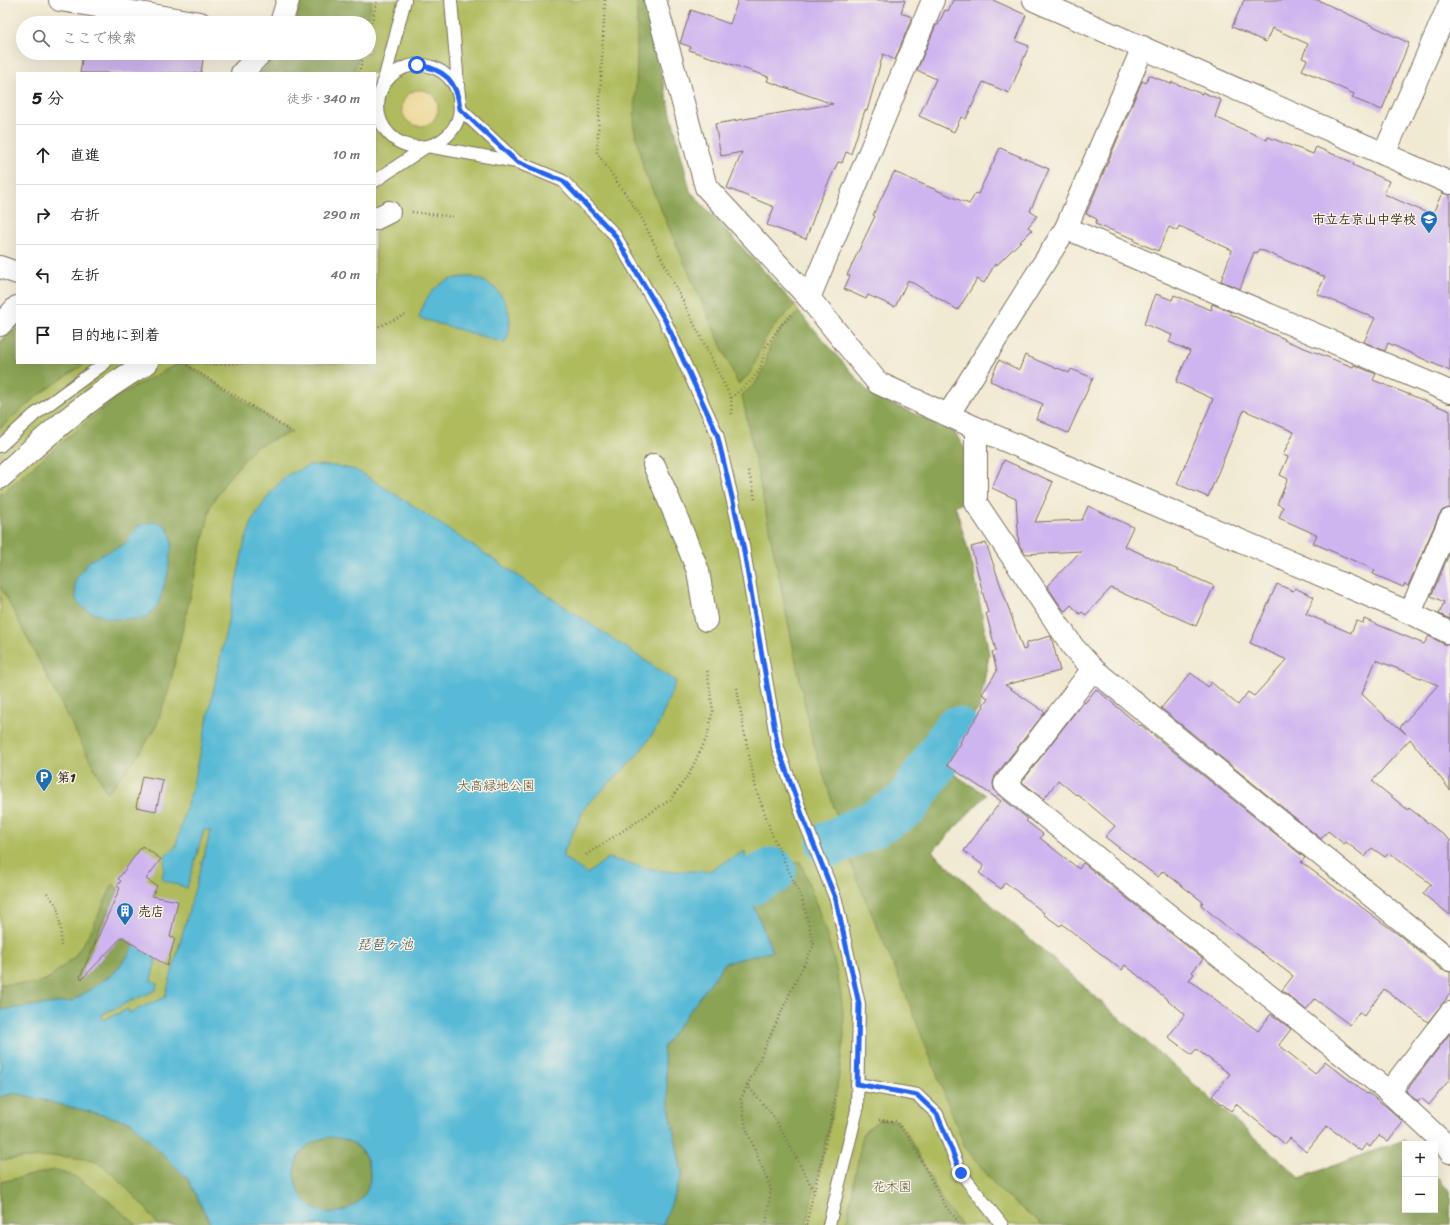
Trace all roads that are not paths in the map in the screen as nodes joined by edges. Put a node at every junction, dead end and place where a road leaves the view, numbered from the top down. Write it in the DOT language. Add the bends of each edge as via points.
graph roads {
  1 [pos="60,0"];
  2 [pos="288,0"];
  3 [pos="405,0"];
  4 [pos="451,0"];
  5 [pos="655,0"];
  6 [pos="933,0"];
  7 [pos="1034,0"];
  8 [pos="1450,3"];
  9 [pos="157,16"];
  10 [pos="283,16"];
  11 [pos="1143,47"];
  12 [pos="254,60"];
  13 [pos="243,72"];
  14 [pos="377,103"];
  15 [pos="460,109"];
  16 [pos="427,146"];
  17 [pos="1384,154"];
  18 [pos="517,162"];
  19 [pos="376,180"];
  20 [pos="1450,182"];
  21 [pos="1066,228"];
  22 [pos="0,267"];
  23 [pos="16,273"];
  24 [pos="809,298"];
  25 [pos="16,308"];
  26 [pos="0,325"];
  27 [pos="104,364"];
  28 [pos="145,364"];
  29 [pos="1450,392"];
  30 [pos="948,415"];
  31 [pos="976,428"];
  32 [pos="0,446"];
  33 [pos="654,465"];
  34 [pos="0,478"];
  35 [pos="1450,520"];
  36 [pos="1410,613"];
  37 [pos="706,620"];
  38 [pos="1450,633"];
  39 [pos="1093,669"];
  40 [pos="1450,960"];
  41 [pos="1450,1013"];
  42 [pos="857,1084"];
  43 [pos="1389,1092"];
  44 [pos="1450,1152"];
  45 [pos="829,1225"];
  46 [pos="1002,1225"];
  1 -- 9 [label="street"];
  2 -- 10 [label="street"];
  3 -- 14 [label="lane"];
  4 -- 15 [label="lane"];
  5 -- 24 [label="street" via="706,187"];
  6 -- 24 [label="street"];
  7 -- 11 [label="street"];
  8 -- 17 [label="street"];
  11 -- 17 [label="street"];
  11 -- 21 [label="street"];
  12 -- 13 [label="street"];
  14 -- 15 [label="lane" via="383,86 392,75 403,68 417,65 443,73 453,82"];
  14 -- 16 [label="lane" via="382,124 390,135 401,143 413,147"];
  15 -- 16 [label="lane" via="457,122 450,134 439,142"];
  15 -- 18 [label="lane"];
  16 -- 18 [label="lane"];
  16 -- 19 [label="lane"];
  17 -- 20 [label="street"];
  18 -- 42 [label="lane" via="563,181 614,234 665,320 717,434 742,540 778,748 836,900 859,1004"];
  21 -- 29 [label="street"];
  21 -- 30 [label="street"];
  22 -- 23 [label="street"];
  24 -- 30 [label="street" via="878,383"];
  25 -- 26 [label="street"];
  27 -- 32 [label="lane" via="34,415"];
  28 -- 34 [label="street" via="124,376 53,430"];
  30 -- 31 [label="street"];
  31 -- 36 [label="street"];
  31 -- 39 [label="street" via="976,503 1073,647"];
  33 -- 37 [label="street" via="698,571"];
  35 -- 36 [label="street"];
  36 -- 38 [label="street"];
  39 -- 40 [label="street"];
  39 -- 43 [label="street" via="1005,784"];
  41 -- 43 [label="street"];
  42 -- 45 [label="lane" via="857,1110"];
  42 -- 46 [label="lane" via="917,1095 937,1114 961,1173"];
  43 -- 44 [label="street" via="1445,1144"];
}
